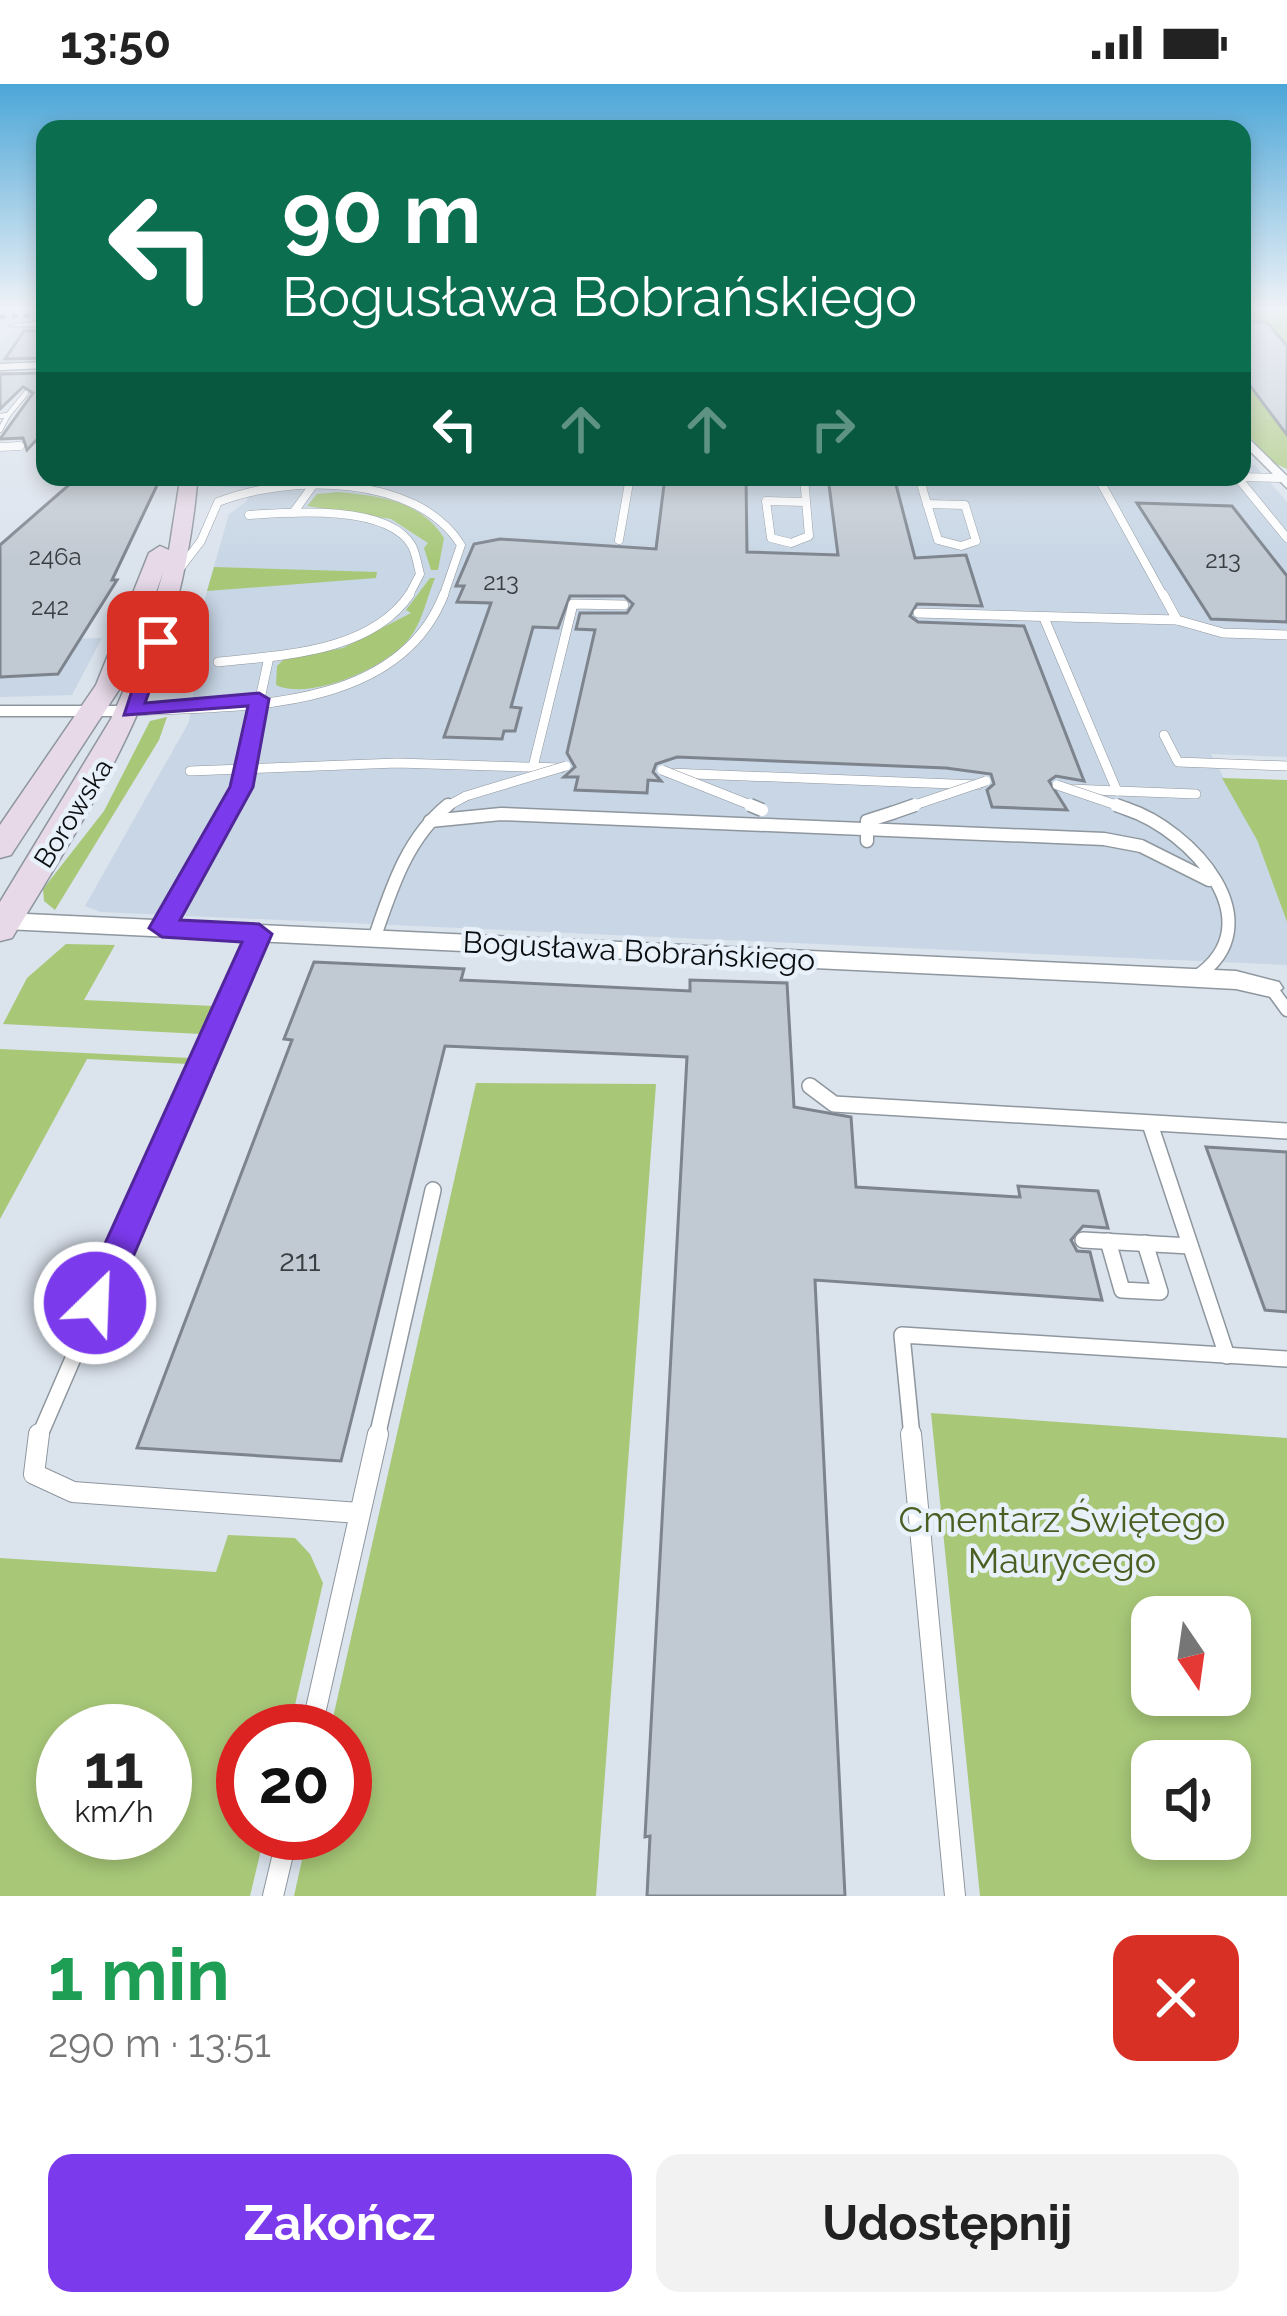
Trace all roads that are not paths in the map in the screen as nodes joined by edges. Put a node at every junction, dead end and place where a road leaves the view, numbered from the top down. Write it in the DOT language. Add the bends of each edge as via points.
graph roads {
  1 [pos="26,393"];
  2 [pos="4,415"];
  3 [pos="0,430"];
  4 [pos="20,446"];
  5 [pos="1251,446"];
  6 [pos="0,447"];
  7 [pos="1251,478"];
  8 [pos="1284,481"];
  9 [pos="186,486"];
  10 [pos="187,486"];
  11 [pos="312,486"];
  12 [pos="628,486"];
  13 [pos="804,486"];
  14 [pos="922,486"];
  15 [pos="1100,486"];
  16 [pos="1241,486"];
  17 [pos="310,489"];
  18 [pos="805,502"];
  19 [pos="927,504"];
  20 [pos="293,513"];
  21 [pos="250,515"];
  22 [pos="1287,538"];
  23 [pos="619,539"];
  24 [pos="177,572"];
  25 [pos="624,605"];
  26 [pos="918,614"];
  27 [pos="1044,618"];
  28 [pos="1178,620"];
  29 [pos="1287,635"];
  30 [pos="269,657"];
  31 [pos="218,662"];
  32 [pos="259,699"];
  33 [pos="94,709"];
  34 [pos="0,711"];
  35 [pos="132,711"];
  36 [pos="1164,735"];
  37 [pos="1287,766"];
  38 [pos="533,767"];
  39 [pos="246,769"];
  40 [pos="190,771"];
  41 [pos="1117,791"];
  42 [pos="1196,794"];
  43 [pos="430,820"];
  44 [pos="797,827"];
  45 [pos="866,836"];
  46 [pos="0,848"];
  47 [pos="1209,880"];
  48 [pos="2,923"];
  49 [pos="162,928"];
  50 [pos="259,934"];
  51 [pos="374,939"];
  52 [pos="1195,978"];
  53 [pos="1271,988"];
  54 [pos="1287,1010"];
  55 [pos="810,1086"];
  56 [pos="1150,1124"];
  57 [pos="1287,1131"];
  58 [pos="433,1190"];
  59 [pos="1083,1240"];
  60 [pos="1145,1243"];
  61 [pos="1190,1246"];
  62 [pos="1109,1250"];
  63 [pos="1227,1356"];
  64 [pos="1287,1359"];
  65 [pos="359,1513"];
  66 [pos="317,1704"];
  67 [pos="282,1860"];
  68 [pos="274,1896"];
  69 [pos="955,1896"];
  1 -- 2 [label="lane"];
  2 -- 3 [label="lane"];
  4 -- 6 [label="lane"];
  5 -- 8 [label="street"];
  7 -- 8 [label="lane"];
  9 -- 33 [label="street, Borowska" via="119,665"];
  10 -- 24 [label="street, Borowska"];
  11 -- 17 [label="lane"];
  12 -- 23 [label="lane"];
  13 -- 18 [label="lane"];
  14 -- 19 [label="lane"];
  15 -- 28 [label="lane"];
  16 -- 22 [label="lane"];
  17 -- 20 [label="lane"];
  17 -- 24 [label="lane" via="220,500"];
  17 -- 32 [label="lane" via="408,499 442,516 460,545 428,629 403,656 340,687"];
  18 -- 18 [label="lane" via="809,536 791,543 771,538 766,501"];
  19 -- 19 [label="lane" via="965,505 976,542 938,540"];
  20 -- 21 [label="lane"];
  20 -- 30 [label="lane" via="385,526 411,543 420,574 406,602 370,627"];
  24 -- 35 [label="street, Borowska"];
  25 -- 38 [label="lane" via="573,604"];
  26 -- 27 [label="lane"];
  27 -- 28 [label="lane"];
  27 -- 41 [label="lane"];
  28 -- 29 [label="lane" via="1222,633"];
  30 -- 31 [label="lane"];
  30 -- 32 [label="lane"];
  32 -- 35 [label="lane"];
  32 -- 39 [label="lane"];
  33 -- 34 [label="street"];
  33 -- 35 [label="street"];
  33 -- 46 [label="street, Borowska"];
  35 -- 48 [label="street, Borowska"];
  36 -- 37 [label="lane" via="1178,762"];
  38 -- 39 [label="lane"];
  38 -- 43 [label="lane, bridge" via="566,767 466,796"];
  39 -- 40 [label="lane"];
  39 -- 49 [label="lane"];
  41 -- 42 [label="lane"];
  41 -- 47 [label="lane, bridge" via="1058,786 1172,828"];
  43 -- 44 [label="lane" via="501,814"];
  43 -- 51 [label="lane" via="413,841"];
  44 -- 45 [label="lane"];
  44 -- 45 [label="lane, bridge" via="662,771 987,783 867,821"];
  45 -- 47 [label="lane" via="1104,839 1141,846"];
  47 -- 52 [label="lane" via="1229,927 1227,947"];
  48 -- 49 [label="street, Bogusława Bobrańskiego"];
  49 -- 50 [label="street, Bogusława Bobrańskiego"];
  50 -- 51 [label="street, Bogusława Bobrańskiego"];
  50 -- 65 [label="lane" via="40,1428 34,1474 73,1492"];
  51 -- 52 [label="street, Bogusława Bobrańskiego"];
  52 -- 53 [label="street, Bogusława Bobrańskiego"];
  53 -- 54 [label="lane"];
  55 -- 56 [label="lane" via="834,1104"];
  56 -- 57 [label="lane"];
  56 -- 61 [label="lane"];
  58 -- 65 [label="lane"];
  59 -- 62 [label="lane"];
  60 -- 61 [label="lane"];
  60 -- 62 [label="lane"];
  60 -- 62 [label="lane" via="1160,1292 1122,1290"];
  61 -- 63 [label="lane"];
  63 -- 64 [label="lane"];
  63 -- 69 [label="lane" via="902,1335"];
  65 -- 66 [label="lane"];
  67 -- 68 [label="lane"];
}
